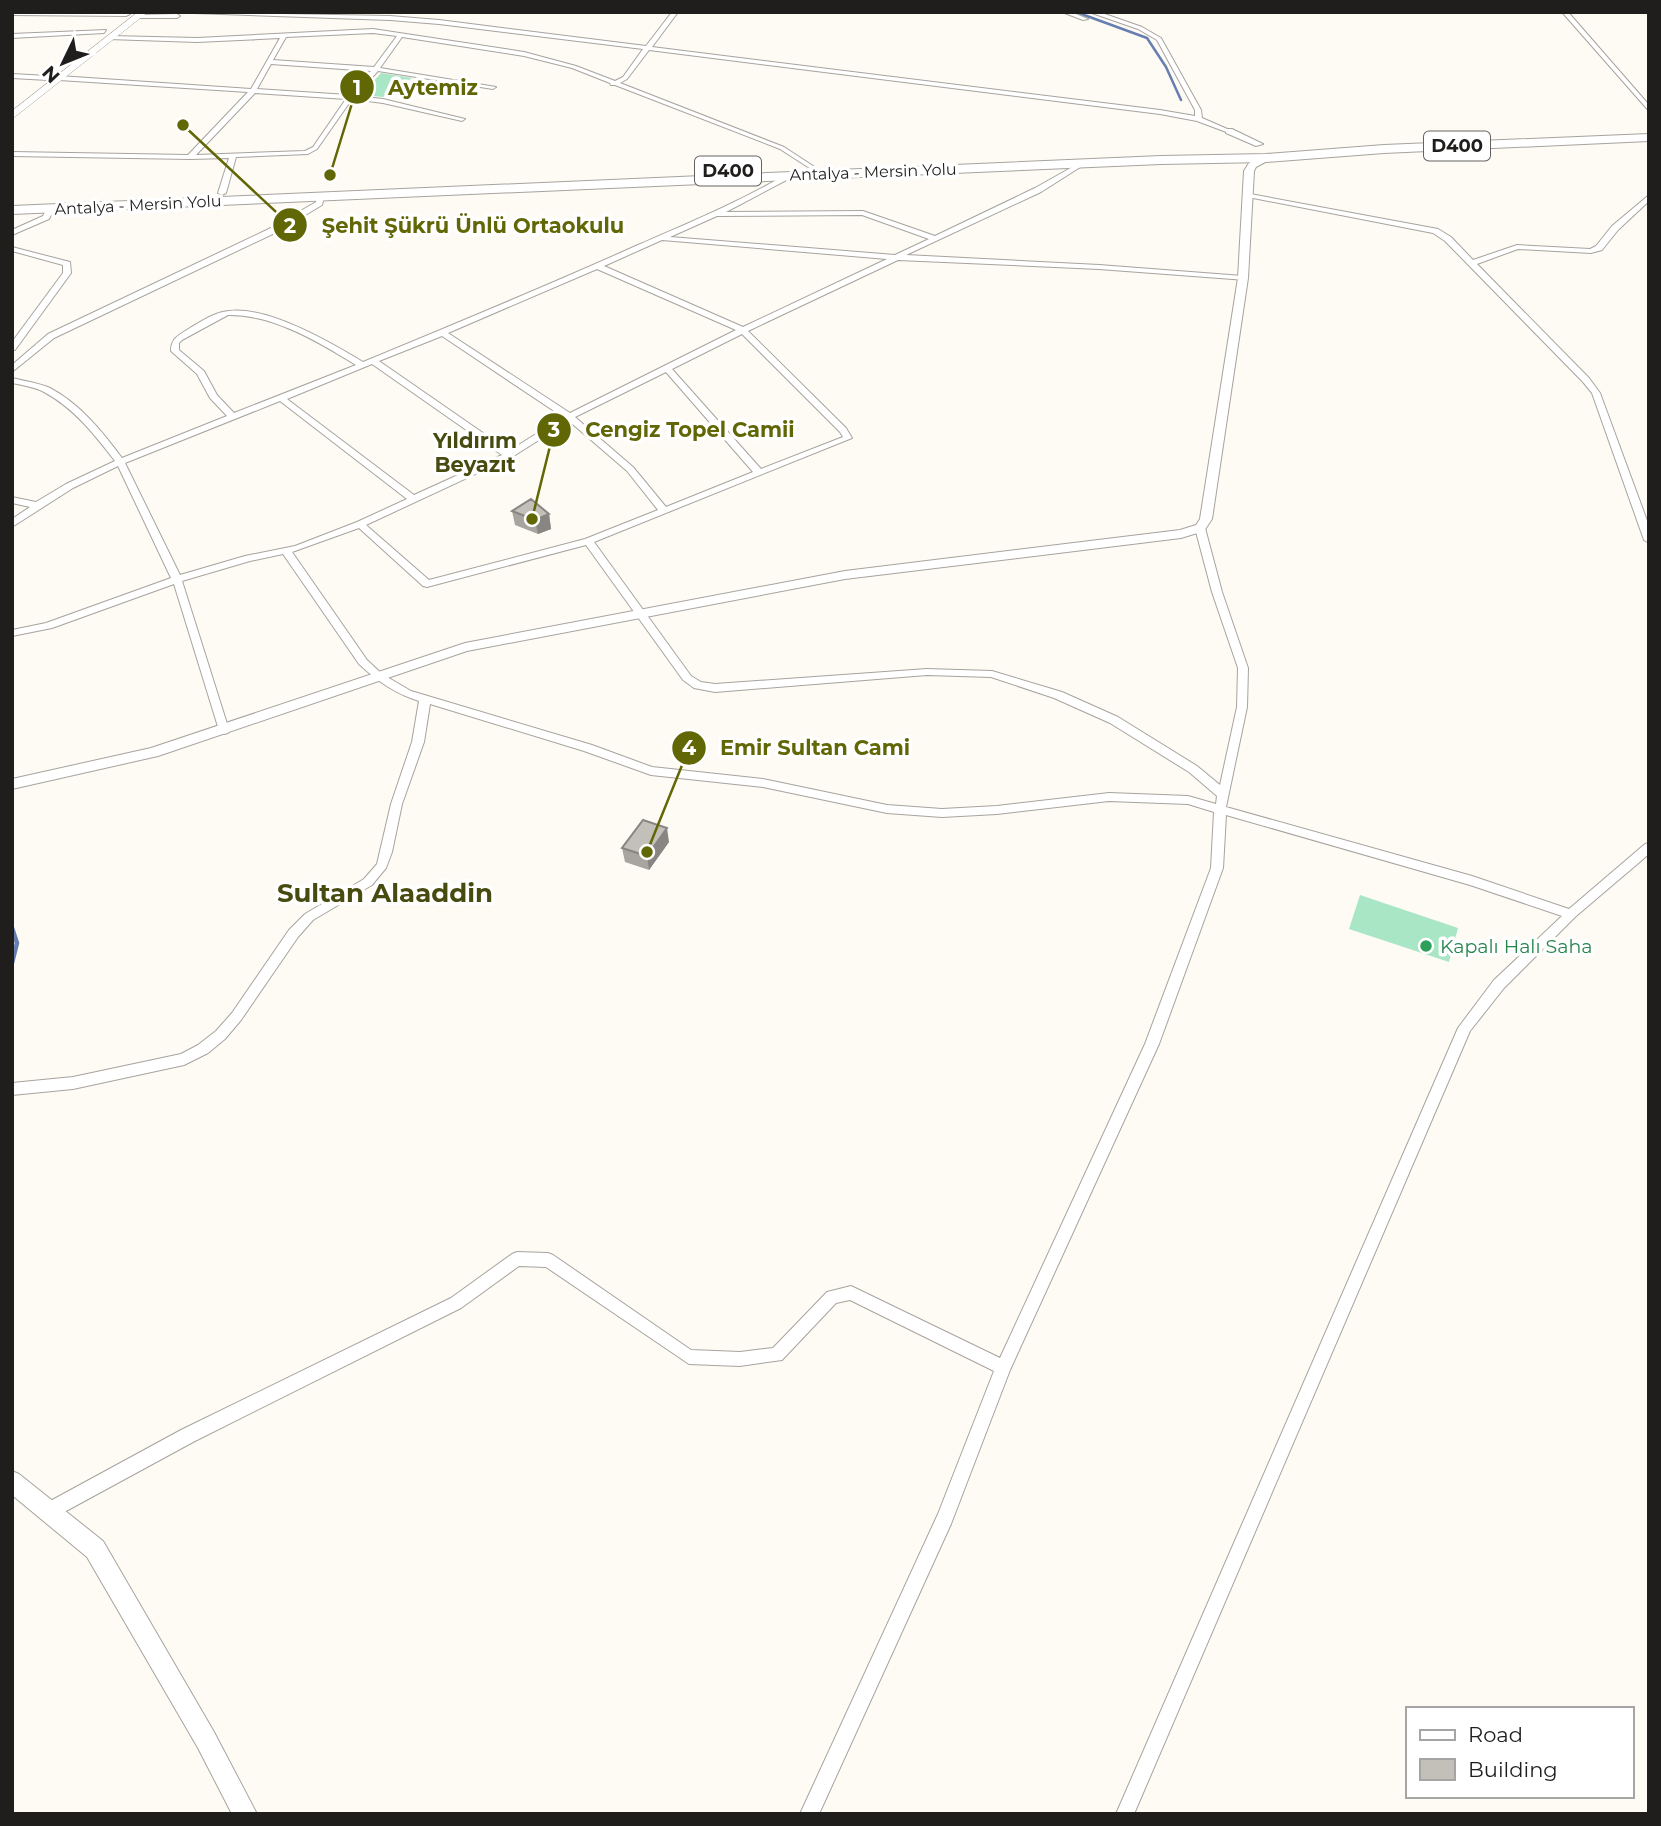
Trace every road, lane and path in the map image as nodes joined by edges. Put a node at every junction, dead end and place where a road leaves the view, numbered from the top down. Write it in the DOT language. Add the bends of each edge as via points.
graph roads {
  1 [pos="169,12"];
  2 [pos="675,12"];
  3 [pos="1065,12"];
  4 [pos="1092,12"];
  5 [pos="1565,12"];
  6 [pos="12,13"];
  7 [pos="126,13"];
  8 [pos="139,14"];
  9 [pos="223,15"];
  10 [pos="1085,19"];
  11 [pos="104,35"];
  12 [pos="284,35"];
  13 [pos="400,36"];
  14 [pos="12,38"];
  15 [pos="646,48"];
  16 [pos="270,61"];
  17 [pos="376,69"];
  18 [pos="12,76"];
  19 [pos="48,78"];
  20 [pos="59,78"];
  21 [pos="613,84"];
  22 [pos="493,87"];
  23 [pos="253,91"];
  24 [pos="350,97"];
  25 [pos="12,107"];
  26 [pos="1649,109"];
  27 [pos="12,116"];
  28 [pos="1199,119"];
  29 [pos="462,120"];
  30 [pos="1649,130"];
  31 [pos="1229,131"];
  32 [pos="1649,137"];
  33 [pos="1259,144"];
  34 [pos="1236,152"];
  35 [pos="12,154"];
  36 [pos="190,157"];
  37 [pos="233,157"];
  38 [pos="1266,158"];
  39 [pos="1083,163"];
  40 [pos="811,167"];
  41 [pos="1250,171"];
  42 [pos="790,176"];
  43 [pos="222,193"];
  44 [pos="1248,195"];
  45 [pos="320,197"];
  46 [pos="1649,197"];
  47 [pos="12,202"];
  48 [pos="50,209"];
  49 [pos="12,210"];
  50 [pos="713,214"];
  51 [pos="12,233"];
  52 [pos="661,238"];
  53 [pos="936,239"];
  54 [pos="12,249"];
  55 [pos="893,257"];
  56 [pos="1472,263"];
  57 [pos="597,266"];
  58 [pos="1243,278"];
  59 [pos="743,330"];
  60 [pos="443,333"];
  61 [pos="12,348"];
  62 [pos="374,362"];
  63 [pos="362,365"];
  64 [pos="667,368"];
  65 [pos="12,370"];
  66 [pos="12,380"];
  67 [pos="282,398"];
  68 [pos="233,417"];
  69 [pos="569,417"];
  70 [pos="509,456"];
  71 [pos="120,461"];
  72 [pos="758,472"];
  73 [pos="413,499"];
  74 [pos="12,500"];
  75 [pos="36,505"];
  76 [pos="664,511"];
  77 [pos="12,524"];
  78 [pos="360,524"];
  79 [pos="1200,528"];
  80 [pos="1649,540"];
  81 [pos="588,541"];
  82 [pos="286,551"];
  83 [pos="177,579"];
  84 [pos="640,612"];
  85 [pos="12,633"];
  86 [pos="378,676"];
  87 [pos="425,700"];
  88 [pos="224,730"];
  89 [pos="12,784"];
  90 [pos="1224,795"];
  91 [pos="1220,810"];
  92 [pos="1649,847"];
  93 [pos="1571,914"];
  94 [pos="12,1089"];
  95 [pos="1003,1368"];
  96 [pos="12,1480"];
  97 [pos="49,1511"];
  98 [pos="245,1814"];
  99 [pos="809,1814"];
  100 [pos="1125,1814"];
  1 -- 9 [label="street"];
  2 -- 15 [label="street"];
  3 -- 10 [label="street"];
  4 -- 28 [label="street" via="1159,39"];
  5 -- 26 [label="street"];
  6 -- 7 [label="street"];
  7 -- 8 [label="main road"];
  7 -- 11 [label="main road"];
  8 -- 9 [label="street"];
  8 -- 11 [label="main road"];
  9 -- 15 [label="street" via="390,18"];
  11 -- 12 [label="street" via="197,40"];
  11 -- 14 [label="street"];
  11 -- 19 [label="main road"];
  11 -- 20 [label="main road"];
  12 -- 13 [label="street" via="373,30"];
  12 -- 16 [label="street"];
  13 -- 17 [label="street"];
  13 -- 21 [label="street" via="552,59"];
  15 -- 21 [label="street" via="625,78"];
  15 -- 28 [label="street"];
  16 -- 17 [label="street"];
  16 -- 23 [label="street"];
  17 -- 22 [label="street"];
  17 -- 24 [label="street"];
  18 -- 19 [label="street"];
  19 -- 20 [label="main road"];
  19 -- 25 [label="main road"];
  20 -- 23 [label="street"];
  20 -- 27 [label="main road"];
  21 -- 40 [label="street" via="782,148"];
  23 -- 24 [label="street"];
  23 -- 36 [label="street"];
  24 -- 29 [label="street"];
  24 -- 37 [label="street" via="315,148 306,153"];
  28 -- 31 [label="street"];
  30 -- 33 [label="highway, Antalya - Mersin Yolu / D400"];
  31 -- 33 [label="street"];
  31 -- 34 [label="street"];
  32 -- 38 [label="highway, Antalya - Mersin Yolu / D400"];
  33 -- 34 [label="highway, Antalya - Mersin Yolu / D400"];
  33 -- 38 [label="highway" via="1268,151"];
  34 -- 38 [label="highway, Antalya - Mersin Yolu / D400"];
  34 -- 39 [label="highway, Antalya - Mersin Yolu / D400"];
  34 -- 40 [label="highway, Antalya - Mersin Yolu / D400"];
  34 -- 41 [label="street"];
  35 -- 36 [label="street"];
  36 -- 37 [label="street"];
  37 -- 43 [label="street"];
  38 -- 41 [label="street"];
  39 -- 42 [label="highway, Antalya - Mersin Yolu / D400"];
  39 -- 53 [label="street"];
  40 -- 43 [label="highway, Antalya - Mersin Yolu / D400"];
  41 -- 44 [label="street"];
  42 -- 45 [label="highway, Antalya - Mersin Yolu / D400"];
  42 -- 50 [label="street"];
  43 -- 47 [label="highway, Antalya - Mersin Yolu / D400"];
  44 -- 56 [label="street" via="1435,231"];
  44 -- 58 [label="street"];
  45 -- 48 [label="highway, Antalya - Mersin Yolu / D400"];
  45 -- 65 [label="street" via="319,203 275,229 51,336"];
  46 -- 56 [label="street" via="1591,251 1517,247"];
  48 -- 49 [label="highway, Antalya - Mersin Yolu / D400"];
  48 -- 51 [label="street" via="46,217"];
  50 -- 52 [label="street"];
  50 -- 53 [label="street" via="863,212"];
  52 -- 55 [label="street"];
  52 -- 57 [label="street"];
  53 -- 55 [label="street"];
  54 -- 61 [label="street" via="67,264 67,273"];
  55 -- 58 [label="street"];
  55 -- 59 [label="street"];
  56 -- 80 [label="street" via="1596,393"];
  57 -- 59 [label="street"];
  57 -- 60 [label="street"];
  58 -- 79 [label="street" via="1206,519"];
  59 -- 64 [label="street"];
  59 -- 72 [label="street" via="848,438"];
  60 -- 62 [label="street"];
  60 -- 69 [label="street"];
  62 -- 63 [label="street"];
  62 -- 70 [label="street"];
  63 -- 67 [label="street"];
  63 -- 68 [label="street" via="332,346 247,312 221,315 179,338 175,351 201,373 212,396"];
  64 -- 69 [label="street"];
  64 -- 72 [label="street"];
  66 -- 71 [label="street" via="45,388 59,398 94,427"];
  67 -- 68 [label="street"];
  67 -- 73 [label="street"];
  68 -- 71 [label="street"];
  69 -- 70 [label="street"];
  69 -- 76 [label="street" via="631,470"];
  70 -- 73 [label="street"];
  71 -- 75 [label="street"];
  71 -- 83 [label="street"];
  72 -- 76 [label="street"];
  73 -- 78 [label="street"];
  74 -- 75 [label="street"];
  75 -- 77 [label="street"];
  76 -- 81 [label="street"];
  78 -- 81 [label="street" via="426,584"];
  78 -- 82 [label="street"];
  79 -- 84 [label="street" via="1181,534 892,568"];
  79 -- 90 [label="street" via="1243,668 1242,707"];
  81 -- 84 [label="street"];
  82 -- 83 [label="street"];
  82 -- 86 [label="street" via="363,662"];
  83 -- 85 [label="street" via="48,626"];
  83 -- 88 [label="street"];
  84 -- 86 [label="street" via="465,648"];
  84 -- 90 [label="street" via="687,678 698,685 715,688 927,672 992,674 1058,695 1114,720 1193,769"];
  86 -- 87 [label="street"];
  86 -- 88 [label="street"];
  87 -- 91 [label="street" via="651,771 763,783 887,809 942,813 998,810 1109,796 1188,800"];
  87 -- 94 [label="street" via="418,741 393,814 382,865 372,879 310,916 219,1038 202,1053 184,1059 74,1083"];
  88 -- 89 [label="street" via="153,752"];
  90 -- 91 [label="street"];
  91 -- 93 [label="street" via="1409,862"];
  91 -- 95 [label="street" via="1217,869 1152,1044"];
  92 -- 93 [label="street"];
  93 -- 100 [label="street" via="1499,984 1465,1028"];
  95 -- 97 [label="street" via="851,1293 832,1297 777,1355 689,1357 548,1261 517,1259 456,1303 187,1436"];
  95 -- 99 [label="street" via="945,1518"];
  96 -- 97 [label="street"];
  97 -- 98 [label="street" via="95,1549"];
}
